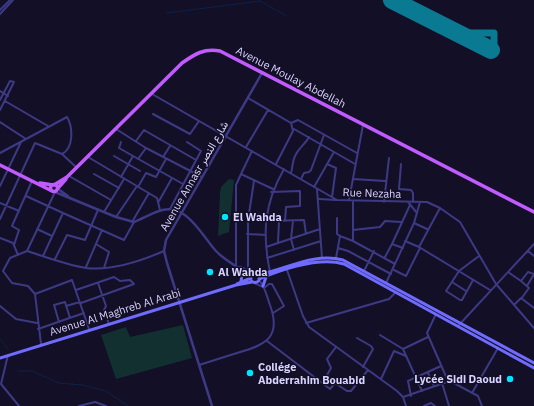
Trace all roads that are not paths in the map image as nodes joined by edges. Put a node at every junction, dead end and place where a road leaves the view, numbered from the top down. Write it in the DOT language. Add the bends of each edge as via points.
graph roads {
  1 [pos="10,0"];
  2 [pos="13,0"];
  3 [pos="0,10"];
  4 [pos="0,14"];
  5 [pos="262,73"];
  6 [pos="0,91"];
  7 [pos="4,93"];
  8 [pos="152,94"];
  9 [pos="8,96"];
  10 [pos="248,98"];
  11 [pos="0,100"];
  12 [pos="5,101"];
  13 [pos="0,110"];
  14 [pos="268,110"];
  15 [pos="153,114"];
  16 [pos="199,121"];
  17 [pos="0,122"];
  18 [pos="292,123"];
  19 [pos="363,124"];
  20 [pos="48,126"];
  21 [pos="116,129"];
  22 [pos="294,129"];
  23 [pos="324,135"];
  24 [pos="226,136"];
  25 [pos="309,138"];
  26 [pos="26,139"];
  27 [pos="136,141"];
  28 [pos="21,142"];
  29 [pos="121,142"];
  30 [pos="187,142"];
  31 [pos="320,144"];
  32 [pos="170,146"];
  33 [pos="246,147"];
  34 [pos="146,148"];
  35 [pos="252,151"];
  36 [pos="334,152"];
  37 [pos="0,153"];
  38 [pos="62,154"];
  39 [pos="357,154"];
  40 [pos="88,156"];
  41 [pos="114,156"];
  42 [pos="133,156"];
  43 [pos="163,157"];
  44 [pos="389,158"];
  45 [pos="166,159"];
  46 [pos="138,160"];
  47 [pos="196,160"];
  48 [pos="128,164"];
  49 [pos="276,164"];
  50 [pos="327,164"];
  51 [pos="356,164"];
  52 [pos="401,164"];
  53 [pos="0,165"];
  54 [pos="8,168"];
  55 [pos="77,168"];
  56 [pos="284,169"];
  57 [pos="140,170"];
  58 [pos="160,171"];
  59 [pos="190,171"];
  60 [pos="291,173"];
  61 [pos="19,174"];
  62 [pos="94,174"];
  63 [pos="241,174"];
  64 [pos="68,176"];
  65 [pos="121,177"];
  66 [pos="202,177"];
  67 [pos="172,178"];
  68 [pos="301,178"];
  69 [pos="352,178"];
  70 [pos="124,179"];
  71 [pos="32,180"];
  72 [pos="254,181"];
  73 [pos="385,181"];
  74 [pos="37,183"];
  75 [pos="183,184"];
  76 [pos="54,185"];
  77 [pos="0,186"];
  78 [pos="137,186"];
  79 [pos="314,187"];
  80 [pos="119,188"];
  81 [pos="273,189"];
  82 [pos="318,189"];
  83 [pos="55,190"];
  84 [pos="271,192"];
  85 [pos="150,193"];
  86 [pos="26,196"];
  87 [pos="332,197"];
  88 [pos="318,199"];
  89 [pos="111,200"];
  90 [pos="159,200"];
  91 [pos="337,200"];
  92 [pos="349,200"];
  93 [pos="353,201"];
  94 [pos="384,202"];
  95 [pos="408,202"];
  96 [pos="413,202"];
  97 [pos="420,202"];
  98 [pos="0,204"];
  99 [pos="410,205"];
  100 [pos="6,206"];
  101 [pos="47,206"];
  102 [pos="440,208"];
  103 [pos="98,210"];
  104 [pos="160,210"];
  105 [pos="170,210"];
  106 [pos="19,211"];
  107 [pos="104,212"];
  108 [pos="534,212"];
  109 [pos="62,213"];
  110 [pos="181,213"];
  111 [pos="248,213"];
  112 [pos="417,213"];
  113 [pos="267,216"];
  114 [pos="116,217"];
  115 [pos="337,218"];
  116 [pos="0,219"];
  117 [pos="293,220"];
  118 [pos="266,221"];
  119 [pos="279,221"];
  120 [pos="285,221"];
  121 [pos="133,222"];
  122 [pos="401,222"];
  123 [pos="414,223"];
  124 [pos="91,226"];
  125 [pos="37,229"];
  126 [pos="320,229"];
  127 [pos="427,229"];
  128 [pos="102,230"];
  129 [pos="352,230"];
  130 [pos="248,234"];
  131 [pos="306,234"];
  132 [pos="266,235"];
  133 [pos="52,236"];
  134 [pos="340,236"];
  135 [pos="0,238"];
  136 [pos="291,239"];
  137 [pos="321,241"];
  138 [pos="353,241"];
  139 [pos="405,241"];
  140 [pos="278,242"];
  141 [pos="96,244"];
  142 [pos="392,244"];
  143 [pos="534,244"];
  144 [pos="14,245"];
  145 [pos="266,247"];
  146 [pos="420,247"];
  147 [pos="338,248"];
  148 [pos="403,248"];
  149 [pos="294,250"];
  150 [pos="27,251"];
  151 [pos="164,251"];
  152 [pos="374,251"];
  153 [pos="528,251"];
  154 [pos="18,255"];
  155 [pos="43,256"];
  156 [pos="480,256"];
  157 [pos="534,256"];
  158 [pos="385,257"];
  159 [pos="267,258"];
  160 [pos="322,258"];
  161 [pos="336,258"];
  162 [pos="55,259"];
  163 [pos="369,262"];
  164 [pos="396,264"];
  165 [pos="236,265"];
  166 [pos="86,268"];
  167 [pos="104,268"];
  168 [pos="243,270"];
  169 [pos="248,270"];
  170 [pos="287,270"];
  171 [pos="394,270"];
  172 [pos="3,271"];
  173 [pos="364,271"];
  174 [pos="459,271"];
  175 [pos="270,272"];
  176 [pos="508,272"];
  177 [pos="0,273"];
  178 [pos="256,274"];
  179 [pos="391,274"];
  180 [pos="534,274"];
  181 [pos="267,276"];
  182 [pos="251,278"];
  183 [pos="259,279"];
  184 [pos="473,280"];
  185 [pos="241,281"];
  186 [pos="521,281"];
  187 [pos="98,282"];
  188 [pos="253,282"];
  189 [pos="452,282"];
  190 [pos="236,284"];
  191 [pos="386,284"];
  192 [pos="496,284"];
  193 [pos="527,286"];
  194 [pos="263,287"];
  195 [pos="76,290"];
  196 [pos="490,290"];
  197 [pos="467,291"];
  198 [pos="396,292"];
  199 [pos="35,294"];
  200 [pos="103,295"];
  201 [pos="521,299"];
  202 [pos="80,302"];
  203 [pos="180,302"];
  204 [pos="514,305"];
  205 [pos="0,306"];
  206 [pos="66,306"];
  207 [pos="534,308"];
  208 [pos="84,313"];
  209 [pos="273,313"];
  210 [pos="436,314"];
  211 [pos="70,318"];
  212 [pos="59,322"];
  213 [pos="37,323"];
  214 [pos="306,323"];
  215 [pos="109,324"];
  216 [pos="459,325"];
  217 [pos="534,328"];
  218 [pos="38,329"];
  219 [pos="89,329"];
  220 [pos="380,335"];
  221 [pos="428,337"];
  222 [pos="357,338"];
  223 [pos="267,341"];
  224 [pos="41,344"];
  225 [pos="336,347"];
  226 [pos="499,347"];
  227 [pos="403,349"];
  228 [pos="8,355"];
  229 [pos="407,356"];
  230 [pos="0,358"];
  231 [pos="199,364"];
  232 [pos="534,364"];
  233 [pos="442,366"];
  234 [pos="363,367"];
  235 [pos="534,368"];
  236 [pos="368,370"];
  237 [pos="428,373"];
  238 [pos="416,378"];
  239 [pos="380,379"];
  240 [pos="448,381"];
  241 [pos="336,383"];
  242 [pos="442,383"];
  243 [pos="0,384"];
  244 [pos="434,386"];
  245 [pos="422,391"];
  246 [pos="472,393"];
  247 [pos="411,396"];
  248 [pos="404,397"];
  249 [pos="19,406"];
  250 [pos="79,406"];
  251 [pos="106,406"];
  252 [pos="212,406"];
  253 [pos="406,406"];
  254 [pos="424,406"];
  255 [pos="435,406"];
  256 [pos="449,406"];
  257 [pos="482,406"];
  1 -- 3 [label="street"];
  2 -- 4 [label="street"];
  5 -- 8 [label="main road, Avenue Moulay Abdellah" via="220,51 202,51 182,64"];
  5 -- 10 [label="street, Avenue Annasr شارع النصر"];
  5 -- 19 [label="main road, Avenue Moulay Abdellah"];
  6 -- 7 [label="street"];
  7 -- 9 [label="street"];
  7 -- 9 [label="street" via="12,81 15,84"];
  7 -- 11 [label="street"];
  8 -- 16 [label="street, Rue Nezaha"];
  8 -- 21 [label="main road, Avenue Moulay Abdellah"];
  9 -- 12 [label="street"];
  10 -- 14 [label="street"];
  10 -- 24 [label="street, Avenue Annasr شارع النصر"];
  12 -- 13 [label="street"];
  12 -- 20 [label="street"];
  14 -- 18 [label="street"];
  14 -- 33 [label="street"];
  15 -- 16 [label="street" via="190,134"];
  16 -- 24 [label="street, Rue Nezaha"];
  17 -- 26 [label="street"];
  18 -- 22 [label="street"];
  18 -- 23 [label="street" via="298,120"];
  19 -- 39 [label="street"];
  19 -- 108 [label="main road, Avenue Moulay Abdellah"];
  20 -- 26 [label="street"];
  20 -- 38 [label="street" via="65,117 68,118 71,142 68,150"];
  21 -- 27 [label="street"];
  21 -- 40 [label="main road, Avenue Moulay Abdellah"];
  22 -- 25 [label="street"];
  22 -- 49 [label="street"];
  23 -- 31 [label="street"];
  23 -- 39 [label="street"];
  24 -- 33 [label="street, Rue Nezaha"];
  24 -- 66 [label="street, Avenue Annasr شارع النصر"];
  25 -- 31 [label="street"];
  25 -- 60 [label="street" via="294,157"];
  26 -- 28 [label="street"];
  27 -- 32 [label="street" via="143,130"];
  27 -- 34 [label="street"];
  28 -- 37 [label="street"];
  28 -- 54 [label="street"];
  29 -- 42 [label="street" via="119,148"];
  30 -- 47 [label="street" via="201,150"];
  31 -- 36 [label="street"];
  31 -- 68 [label="street" via="311,170 304,173"];
  32 -- 43 [label="street"];
  32 -- 47 [label="street"];
  33 -- 35 [label="street, Rue Nezaha"];
  34 -- 43 [label="street"];
  34 -- 46 [label="street"];
  35 -- 49 [label="street, Rue Nezaha"];
  35 -- 63 [label="street"];
  36 -- 50 [label="street"];
  36 -- 51 [label="street"];
  38 -- 55 [label="street"];
  38 -- 61 [label="street" via="35,143"];
  39 -- 51 [label="street"];
  40 -- 55 [label="main road, Avenue Moulay Abdellah"];
  40 -- 65 [label="street"];
  41 -- 48 [label="street"];
  42 -- 46 [label="street"];
  42 -- 48 [label="street"];
  43 -- 45 [label="street"];
  44 -- 73 [label="street"];
  45 -- 58 [label="street"];
  45 -- 59 [label="street"];
  46 -- 58 [label="street"];
  47 -- 59 [label="street"];
  48 -- 57 [label="street"];
  48 -- 65 [label="street"];
  49 -- 56 [label="street, Rue Nezaha"];
  50 -- 79 [label="street"];
  50 -- 87 [label="street" via="336,168"];
  51 -- 69 [label="street"];
  52 -- 96 [label="street" via="399,189 411,190"];
  53 -- 54 [label="main road"];
  54 -- 61 [label="main road"];
  54 -- 77 [label="street"];
  55 -- 64 [label="main road, Avenue Moulay Abdellah"];
  56 -- 60 [label="street, Rue Nezaha"];
  56 -- 81 [label="street"];
  58 -- 67 [label="street"];
  58 -- 78 [label="street" via="155,177 146,173"];
  59 -- 66 [label="street"];
  59 -- 75 [label="street"];
  60 -- 68 [label="street, Rue Nezaha"];
  61 -- 71 [label="main road"];
  61 -- 100 [label="street"];
  62 -- 80 [label="street"];
  63 -- 72 [label="street"];
  63 -- 165 [label="street" via="236,184"];
  64 -- 76 [label="main road, Avenue Moulay Abdellah"];
  64 -- 83 [label="main road, Avenue Moulay Abdellah"];
  64 -- 89 [label="street"];
  65 -- 70 [label="street"];
  66 -- 110 [label="street, Avenue Annasr شارع النصر"];
  67 -- 75 [label="street"];
  67 -- 90 [label="street"];
  68 -- 79 [label="street, Rue Nezaha"];
  69 -- 73 [label="street"];
  69 -- 92 [label="street"];
  70 -- 78 [label="street"];
  70 -- 80 [label="street"];
  71 -- 74 [label="main road"];
  71 -- 86 [label="street"];
  72 -- 81 [label="street"];
  72 -- 111 [label="street"];
  73 -- 94 [label="street"];
  74 -- 76 [label="main road"];
  74 -- 83 [label="main road"];
  75 -- 105 [label="street"];
  76 -- 83 [label="main road"];
  76 -- 83 [label="main road"];
  78 -- 85 [label="street"];
  78 -- 114 [label="street"];
  79 -- 82 [label="street, Rue Nezaha"];
  80 -- 89 [label="street"];
  81 -- 84 [label="street"];
  82 -- 87 [label="street, Rue Nezaha"];
  82 -- 88 [label="street"];
  83 -- 101 [label="street"];
  83 -- 103 [label="street"];
  84 -- 113 [label="street"];
  84 -- 120 [label="street" via="300,191 300,206 286,207"];
  85 -- 90 [label="street"];
  85 -- 121 [label="street"];
  86 -- 101 [label="street"];
  86 -- 106 [label="street"];
  87 -- 91 [label="street, Rue Nezaha"];
  88 -- 91 [label="street"];
  88 -- 126 [label="street"];
  89 -- 107 [label="street"];
  90 -- 104 [label="street"];
  91 -- 92 [label="street, Rue Nezaha"];
  92 -- 93 [label="street, Rue Nezaha"];
  93 -- 94 [label="street, Rue Nezaha"];
  93 -- 129 [label="street"];
  94 -- 95 [label="street, Rue Nezaha"];
  95 -- 96 [label="street, Rue Nezaha"];
  95 -- 99 [label="street"];
  96 -- 97 [label="street, Rue Nezaha"];
  97 -- 102 [label="street, Rue Nezaha" via="430,202"];
  97 -- 112 [label="street"];
  98 -- 100 [label="street"];
  99 -- 112 [label="street"];
  99 -- 122 [label="street"];
  100 -- 106 [label="street"];
  100 -- 116 [label="street"];
  101 -- 109 [label="street"];
  101 -- 125 [label="street"];
  102 -- 127 [label="street"];
  102 -- 156 [label="street, Rue Nezaha" via="460,222"];
  103 -- 107 [label="street"];
  103 -- 124 [label="street"];
  104 -- 105 [label="street"];
  104 -- 121 [label="street"];
  105 -- 110 [label="street"];
  106 -- 144 [label="street" via="12,226 19,231"];
  107 -- 114 [label="street"];
  109 -- 124 [label="street"];
  109 -- 133 [label="street"];
  110 -- 151 [label="street, Avenue Annasr شارع النصر" via="166,240"];
  110 -- 165 [label="street" via="198,227 222,257"];
  111 -- 113 [label="street"];
  111 -- 130 [label="street"];
  112 -- 123 [label="street"];
  113 -- 118 [label="street"];
  114 -- 121 [label="street"];
  115 -- 134 [label="street" via="337,234"];
  117 -- 120 [label="street"];
  117 -- 131 [label="street" via="304,220"];
  117 -- 136 [label="street"];
  118 -- 119 [label="street"];
  118 -- 132 [label="street"];
  119 -- 120 [label="street"];
  119 -- 140 [label="street"];
  121 -- 128 [label="street" via="125,239"];
  122 -- 129 [label="street" via="385,221 380,227"];
  122 -- 142 [label="street"];
  123 -- 127 [label="street"];
  123 -- 139 [label="street"];
  124 -- 128 [label="street"];
  124 -- 162 [label="street" via="84,240 67,235"];
  125 -- 133 [label="street"];
  125 -- 150 [label="street"];
  126 -- 131 [label="street"];
  126 -- 137 [label="street"];
  127 -- 146 [label="street"];
  128 -- 141 [label="street"];
  129 -- 138 [label="street"];
  130 -- 132 [label="street"];
  130 -- 169 [label="street"];
  131 -- 136 [label="street"];
  132 -- 145 [label="street"];
  133 -- 155 [label="street"];
  134 -- 138 [label="street"];
  134 -- 147 [label="street"];
  135 -- 144 [label="street"];
  136 -- 140 [label="street"];
  136 -- 149 [label="street"];
  137 -- 149 [label="street"];
  137 -- 160 [label="street"];
  138 -- 152 [label="street"];
  139 -- 146 [label="street"];
  139 -- 148 [label="street"];
  140 -- 145 [label="street"];
  141 -- 166 [label="street"];
  141 -- 167 [label="street" via="109,252"];
  142 -- 148 [label="street"];
  142 -- 158 [label="street"];
  143 -- 153 [label="street"];
  144 -- 154 [label="street"];
  145 -- 159 [label="street"];
  146 -- 171 [label="street" via="406,276"];
  146 -- 174 [label="street"];
  147 -- 161 [label="street"];
  147 -- 163 [label="street" via="348,250"];
  148 -- 164 [label="street"];
  149 -- 159 [label="street"];
  150 -- 154 [label="street"];
  150 -- 155 [label="street"];
  151 -- 167 [label="street" via="138,261"];
  151 -- 203 [label="street"];
  152 -- 158 [label="street"];
  152 -- 163 [label="street"];
  153 -- 157 [label="street"];
  153 -- 176 [label="street"];
  154 -- 172 [label="street" via="8,261"];
  155 -- 162 [label="street"];
  156 -- 174 [label="street"];
  156 -- 192 [label="street, Rue Nezaha"];
  158 -- 164 [label="street"];
  159 -- 175 [label="street"];
  160 -- 161 [label="main road"];
  160 -- 175 [label="main road"];
  161 -- 173 [label="main road"];
  162 -- 166 [label="street"];
  163 -- 173 [label="street"];
  163 -- 179 [label="street"];
  164 -- 171 [label="street"];
  165 -- 168 [label="street"];
  165 -- 169 [label="street"];
  166 -- 167 [label="street"];
  168 -- 182 [label="street"];
  168 -- 185 [label="main road"];
  169 -- 178 [label="street"];
  170 -- 181 [label="main road"];
  170 -- 191 [label="main road" via="331,261"];
  170 -- 214 [label="street"];
  171 -- 179 [label="street"];
  172 -- 177 [label="street"];
  172 -- 199 [label="street" via="12,283 28,286"];
  173 -- 191 [label="main road"];
  174 -- 184 [label="street"];
  174 -- 189 [label="street"];
  175 -- 178 [label="main road"];
  176 -- 186 [label="street"];
  176 -- 192 [label="street"];
  178 -- 182 [label="main road"];
  178 -- 183 [label="main road"];
  179 -- 191 [label="street"];
  180 -- 186 [label="street" via="528,272"];
  180 -- 193 [label="street"];
  181 -- 183 [label="main road"];
  181 -- 194 [label="main road"];
  182 -- 185 [label="main road, Avenue Al Maghreb Al Arabi"];
  182 -- 188 [label="main road"];
  183 -- 188 [label="main road"];
  183 -- 194 [label="street"];
  184 -- 196 [label="street"];
  184 -- 197 [label="street"];
  185 -- 190 [label="main road, Avenue Al Maghreb Al Arabi"];
  186 -- 193 [label="street"];
  187 -- 195 [label="street"];
  187 -- 200 [label="street"];
  187 -- 200 [label="street" via="115,277 120,281 130,280 134,284"];
  188 -- 190 [label="main road, Avenue Al Maghreb Al Arabi"];
  188 -- 194 [label="street"];
  189 -- 197 [label="street"];
  189 -- 197 [label="street" via="447,293 460,300"];
  190 -- 203 [label="main road, Avenue Al Maghreb Al Arabi"];
  191 -- 198 [label="main road"];
  191 -- 216 [label="main road"];
  192 -- 196 [label="street"];
  192 -- 204 [label="street, Rue Nezaha"];
  193 -- 201 [label="street" via="529,288"];
  194 -- 209 [label="street"];
  194 -- 209 [label="street" via="272,284 284,306"];
  195 -- 199 [label="street" via="72,280"];
  195 -- 202 [label="street"];
  196 -- 216 [label="street"];
  198 -- 210 [label="main road"];
  198 -- 214 [label="street" via="389,299"];
  199 -- 213 [label="street"];
  200 -- 202 [label="street"];
  200 -- 215 [label="street" via="106,306 104,310"];
  201 -- 204 [label="street"];
  201 -- 207 [label="street"];
  202 -- 206 [label="street"];
  202 -- 208 [label="street"];
  203 -- 215 [label="main road, Avenue Al Maghreb Al Arabi"];
  203 -- 231 [label="street"];
  204 -- 217 [label="street, Rue Nezaha"];
  205 -- 213 [label="street" via="16,319"];
  206 -- 211 [label="street"];
  206 -- 212 [label="street" via="64,302 54,305"];
  208 -- 211 [label="street"];
  208 -- 219 [label="street"];
  209 -- 223 [label="street" via="273,329"];
  210 -- 216 [label="main road"];
  210 -- 221 [label="street" via="428,329"];
  211 -- 212 [label="street"];
  212 -- 218 [label="street"];
  213 -- 218 [label="street"];
  214 -- 225 [label="street"];
  215 -- 219 [label="main road, Avenue Al Maghreb Al Arabi"];
  216 -- 226 [label="main road"];
  218 -- 224 [label="street"];
  219 -- 224 [label="main road, Avenue Al Maghreb Al Arabi"];
  220 -- 227 [label="street"];
  221 -- 227 [label="street"];
  221 -- 233 [label="street"];
  222 -- 234 [label="street" via="372,349"];
  223 -- 231 [label="street" via="255,348"];
  223 -- 241 [label="street" via="329,388"];
  224 -- 228 [label="main road, Avenue Al Maghreb Al Arabi"];
  225 -- 234 [label="street"];
  225 -- 241 [label="street" via="327,359 331,368 327,375"];
  226 -- 232 [label="main road"];
  226 -- 235 [label="main road"];
  226 -- 246 [label="street"];
  227 -- 229 [label="street"];
  228 -- 230 [label="main road, Avenue Al Maghreb Al Arabi"];
  228 -- 243 [label="street"];
  229 -- 238 [label="street"];
  229 -- 239 [label="street" via="394,351"];
  231 -- 252 [label="street"];
  233 -- 237 [label="street"];
  233 -- 240 [label="street"];
  234 -- 236 [label="street"];
  236 -- 239 [label="street"];
  236 -- 241 [label="street" via="349,392"];
  237 -- 238 [label="street"];
  237 -- 244 [label="street"];
  238 -- 245 [label="street"];
  238 -- 247 [label="street" via="407,382"];
  239 -- 248 [label="street"];
  240 -- 242 [label="street"];
  240 -- 246 [label="street"];
  242 -- 244 [label="street"];
  242 -- 256 [label="street"];
  243 -- 249 [label="street"];
  244 -- 245 [label="street"];
  245 -- 247 [label="street"];
  246 -- 257 [label="street" via="478,396"];
  247 -- 248 [label="street"];
  248 -- 253 [label="street"];
  250 -- 251 [label="street" via="95,402"];
  254 -- 255 [label="street" via="430,403"];
}
